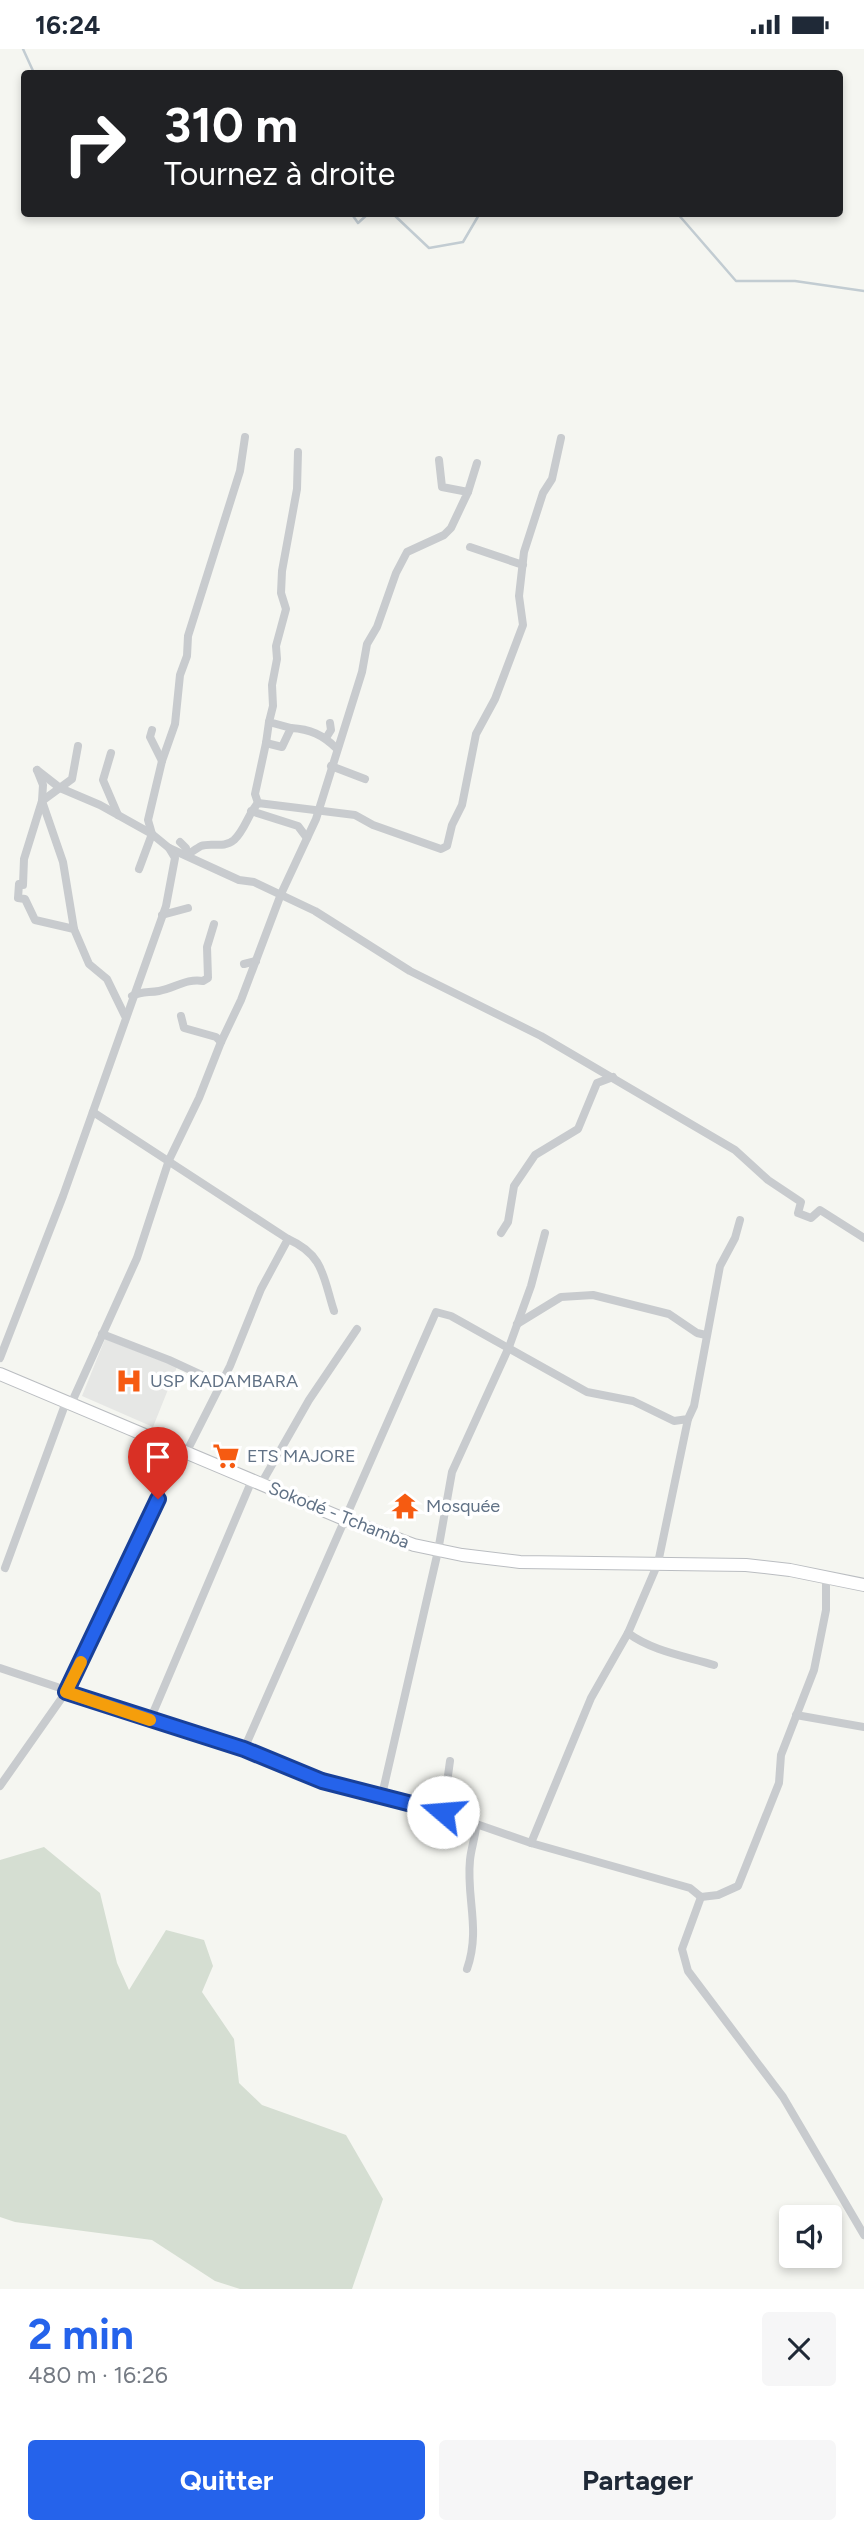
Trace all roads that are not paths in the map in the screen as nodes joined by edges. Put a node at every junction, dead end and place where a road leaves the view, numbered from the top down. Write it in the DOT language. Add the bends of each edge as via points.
graph roads {
  1 [pos="245,437"];
  2 [pos="561,439"];
  3 [pos="298,452"];
  4 [pos="443,460"];
  5 [pos="477,463"];
  6 [pos="468,492"];
  7 [pos="470,547"];
  8 [pos="523,565"];
  9 [pos="270,722"];
  10 [pos="330,723"];
  11 [pos="291,728"];
  12 [pos="152,730"];
  13 [pos="326,738"];
  14 [pos="266,743"];
  15 [pos="78,746"];
  16 [pos="337,748"];
  17 [pos="111,753"];
  18 [pos="162,761"];
  19 [pos="331,766"];
  20 [pos="365,779"];
  21 [pos="61,787"];
  22 [pos="42,801"];
  23 [pos="258,803"];
  24 [pos="318,809"];
  25 [pos="251,811"];
  26 [pos="118,815"];
  27 [pos="152,834"];
  28 [pos="307,838"];
  29 [pos="180,842"];
  30 [pos="169,848"];
  31 [pos="187,855"];
  32 [pos="139,869"];
  33 [pos="281,894"];
  34 [pos="188,908"];
  35 [pos="162,915"];
  36 [pos="214,924"];
  37 [pos="74,929"];
  38 [pos="256,961"];
  39 [pos="244,964"];
  40 [pos="235,988"];
  41 [pos="132,996"];
  42 [pos="242,1000"];
  43 [pos="125,1016"];
  44 [pos="181,1016"];
  45 [pos="221,1042"];
  46 [pos="612,1077"];
  47 [pos="93,1112"];
  48 [pos="169,1160"];
  49 [pos="740,1220"];
  50 [pos="545,1233"];
  51 [pos="501,1234"];
  52 [pos="288,1238"];
  53 [pos="864,1238"];
  54 [pos="334,1311"];
  55 [pos="517,1324"];
  56 [pos="357,1329"];
  57 [pos="102,1334"];
  58 [pos="706,1335"];
  59 [pos="509,1347"];
  60 [pos="0,1358"];
  61 [pos="0,1374"];
  62 [pos="221,1384"];
  63 [pos="69,1403"];
  64 [pos="688,1419"];
  65 [pos="183,1452"];
  66 [pos="257,1482"];
  67 [pos="344,1519"];
  68 [pos="438,1551"];
  69 [pos="658,1563"];
  70 [pos="5,1568"];
  71 [pos="826,1577"];
  72 [pos="864,1585"];
  73 [pos="628,1633"];
  74 [pos="714,1665"];
  75 [pos="0,1668"];
  76 [pos="66,1692"];
  77 [pos="796,1715"];
  78 [pos="150,1720"];
  79 [pos="864,1727"];
  80 [pos="244,1749"];
  81 [pos="450,1761"];
  82 [pos="0,1786"];
  83 [pos="382,1795"];
  84 [pos="443,1812"];
  85 [pos="471,1821"];
  86 [pos="531,1843"];
  87 [pos="701,1897"];
  88 [pos="467,1969"];
  89 [pos="864,2235"];
  1 -- 18 [label="street" via="240,471 188,636 175,723"];
  2 -- 8 [label="street"];
  3 -- 9 [label="street" via="297,489 282,571 286,609 276,646"];
  4 -- 6 [label="street" via="442,487"];
  5 -- 6 [label="street"];
  6 -- 16 [label="street" via="451,528 407,552 396,573 367,644"];
  7 -- 8 [label="street"];
  8 -- 24 [label="street" via="519,596 523,625 495,699 476,734 462,805 447,846 441,849 355,815"];
  9 -- 11 [label="street"];
  9 -- 14 [label="street"];
  10 -- 13 [label="street"];
  11 -- 13 [label="street"];
  11 -- 14 [label="street" via="282,747"];
  12 -- 18 [label="street" via="150,737"];
  13 -- 16 [label="street"];
  14 -- 23 [label="street" via="255,794"];
  15 -- 21 [label="street" via="72,779"];
  16 -- 19 [label="street"];
  17 -- 26 [label="street" via="103,780"];
  18 -- 27 [label="street" via="148,820"];
  19 -- 20 [label="street"];
  19 -- 24 [label="street"];
  21 -- 22 [label="street"];
  21 -- 22 [label="street" via="37,770 43,785"];
  21 -- 26 [label="street"];
  22 -- 37 [label="street" via="63,862"];
  22 -- 37 [label="street" via="24,859 18,898 24,899 35,920"];
  23 -- 24 [label="street"];
  23 -- 25 [label="street"];
  24 -- 28 [label="street"];
  25 -- 28 [label="street" via="298,826"];
  25 -- 31 [label="street" via="233,841 202,845"];
  26 -- 27 [label="street"];
  27 -- 30 [label="street"];
  27 -- 32 [label="street"];
  28 -- 33 [label="street"];
  29 -- 31 [label="street"];
  30 -- 31 [label="street"];
  30 -- 35 [label="street" via="175,858"];
  31 -- 33 [label="street"];
  33 -- 38 [label="street"];
  33 -- 46 [label="street" via="410,971"];
  34 -- 35 [label="street"];
  35 -- 41 [label="street"];
  36 -- 41 [label="street" via="207,947 208,978"];
  37 -- 43 [label="street" via="89,964 107,979"];
  38 -- 39 [label="street"];
  38 -- 42 [label="street"];
  40 -- 42 [label="street"];
  41 -- 43 [label="street"];
  42 -- 45 [label="street"];
  43 -- 47 [label="street"];
  44 -- 45 [label="street" via="184,1028"];
  45 -- 48 [label="street"];
  46 -- 51 [label="street" via="597,1083 578,1129 535,1155 514,1186 508,1222"];
  46 -- 53 [label="street" via="735,1150 802,1202 799,1213 811,1218 820,1210"];
  47 -- 48 [label="street"];
  47 -- 60 [label="street"];
  48 -- 52 [label="street"];
  48 -- 57 [label="street" via="137,1258"];
  49 -- 58 [label="street" via="720,1266"];
  50 -- 55 [label="street"];
  52 -- 54 [label="street" via="312,1253"];
  52 -- 62 [label="street"];
  55 -- 58 [label="street" via="561,1297 593,1295 669,1314"];
  55 -- 59 [label="street"];
  56 -- 66 [label="street"];
  57 -- 62 [label="street"];
  57 -- 63 [label="street"];
  58 -- 64 [label="street" via="695,1406"];
  59 -- 64 [label="street" via="587,1392 633,1401 674,1421"];
  59 -- 67 [label="street" via="451,1315 436,1312"];
  59 -- 68 [label="street" via="452,1472"];
  61 -- 63 [label="main road, Sokodé - Tchamba"];
  62 -- 65 [label="street"];
  63 -- 65 [label="main road, Sokodé - Tchamba"];
  63 -- 70 [label="street"];
  64 -- 69 [label="street"];
  65 -- 66 [label="main road, Sokodé - Tchamba"];
  65 -- 76 [label="street"];
  66 -- 67 [label="main road, Sokodé - Tchamba"];
  66 -- 78 [label="street"];
  67 -- 68 [label="main road, Sokodé - Tchamba"];
  67 -- 80 [label="street"];
  68 -- 69 [label="main road, Sokodé - Tchamba" via="520,1562"];
  68 -- 83 [label="street"];
  69 -- 71 [label="main road, Sokodé - Tchamba" via="746,1565"];
  69 -- 73 [label="street"];
  71 -- 72 [label="main road, Sokodé - Tchamba"];
  71 -- 77 [label="street" via="826,1610 814,1669"];
  73 -- 74 [label="street" via="649,1647"];
  73 -- 86 [label="street" via="591,1698"];
  75 -- 76 [label="street"];
  76 -- 78 [label="street"];
  76 -- 82 [label="street"];
  77 -- 79 [label="street"];
  77 -- 87 [label="street" via="781,1755 779,1783 738,1886"];
  78 -- 80 [label="street"];
  80 -- 83 [label="street" via="322,1781"];
  81 -- 84 [label="street"];
  83 -- 84 [label="street"];
  84 -- 85 [label="street"];
  85 -- 86 [label="street"];
  85 -- 88 [label="street" via="476,1827 470,1860 474,1928"];
  86 -- 87 [label="street" via="690,1888"];
  87 -- 89 [label="street" via="682,1948 688,1971 783,2097"];
}
